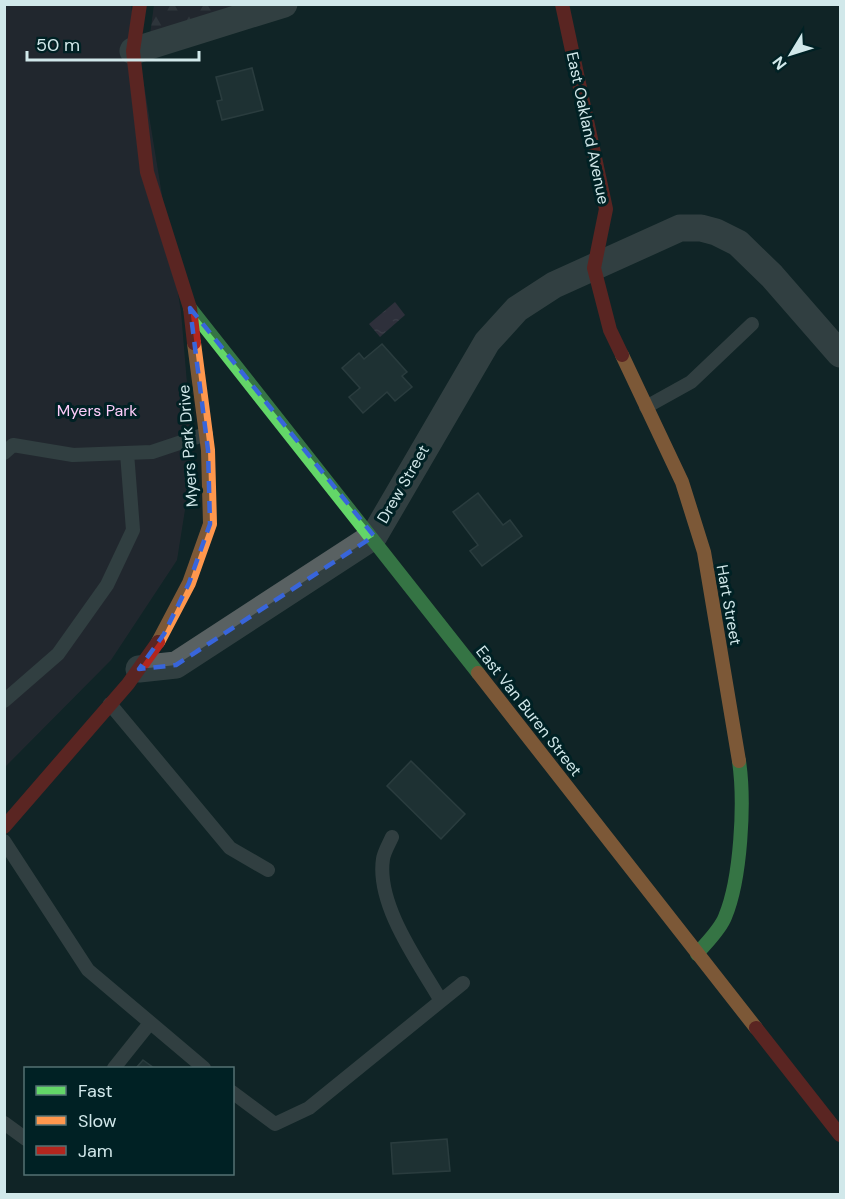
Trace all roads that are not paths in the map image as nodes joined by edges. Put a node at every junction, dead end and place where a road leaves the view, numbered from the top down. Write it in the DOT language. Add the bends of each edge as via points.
graph roads {
  1 [pos="140,4"];
  2 [pos="284,4"];
  3 [pos="562,4"];
  4 [pos="133,51"];
  5 [pos="594,268"];
  6 [pos="190,308"];
  7 [pos="752,324"];
  8 [pos="840,354"];
  9 [pos="646,407"];
  10 [pos="206,434"];
  11 [pos="4,453"];
  12 [pos="128,453"];
  13 [pos="374,536"];
  14 [pos="139,669"];
  15 [pos="4,701"];
  16 [pos="110,704"];
  17 [pos="8,819"];
  18 [pos="392,837"];
  19 [pos="4,841"];
  20 [pos="268,870"];
  21 [pos="697,954"];
  22 [pos="463,983"];
  23 [pos="441,1001"];
  24 [pos="150,1023"];
  25 [pos="115,1067"];
  26 [pos="203,1067"];
  27 [pos="234,1094"];
  28 [pos="4,1123"];
  29 [pos="840,1136"];
  30 [pos="24,1138"];
  1 -- 4 [label="street, Myers Park Drive"];
  2 -- 4 [label="street"];
  3 -- 5 [label="street, East Oakland Avenue" via="606,209"];
  4 -- 6 [label="street, Myers Park Drive" via="147,172"];
  5 -- 8 [label="street" via="680,228 716,231 747,251"];
  5 -- 9 [label="street, Hart Street" via="610,330"];
  5 -- 13 [label="street, Drew Street" via="554,285 517,309 487,342"];
  6 -- 10 [label="street, Myers Park Drive"];
  6 -- 13 [label="street, East Van Buren Street"];
  7 -- 9 [label="lane" via="691,382"];
  9 -- 21 [label="street, Hart Street" via="682,482 704,552 742,781 737,869 725,919"];
  10 -- 12 [label="lane" via="152,452"];
  10 -- 14 [label="street, Myers Park Drive" via="210,524 174,614"];
  11 -- 12 [label="lane" via="13,445 73,454"];
  12 -- 15 [label="lane" via="133,530 107,585 58,654"];
  13 -- 14 [label="street, Drew Street" via="176,665"];
  13 -- 21 [label="street, East Van Buren Street"];
  14 -- 16 [label="street, Myers Park Drive"];
  16 -- 17 [label="street, Myers Park Drive"];
  16 -- 20 [label="lane" via="230,848"];
  18 -- 23 [label="lane" via="383,859 386,897 408,946"];
  19 -- 24 [label="lane" via="88,970"];
  21 -- 29 [label="street, East Van Buren Street"];
  22 -- 23 [label="lane"];
  23 -- 27 [label="lane" via="309,1108 276,1125"];
  24 -- 25 [label="lane"];
  24 -- 26 [label="lane"];
  28 -- 30 [label="lane"];
}
